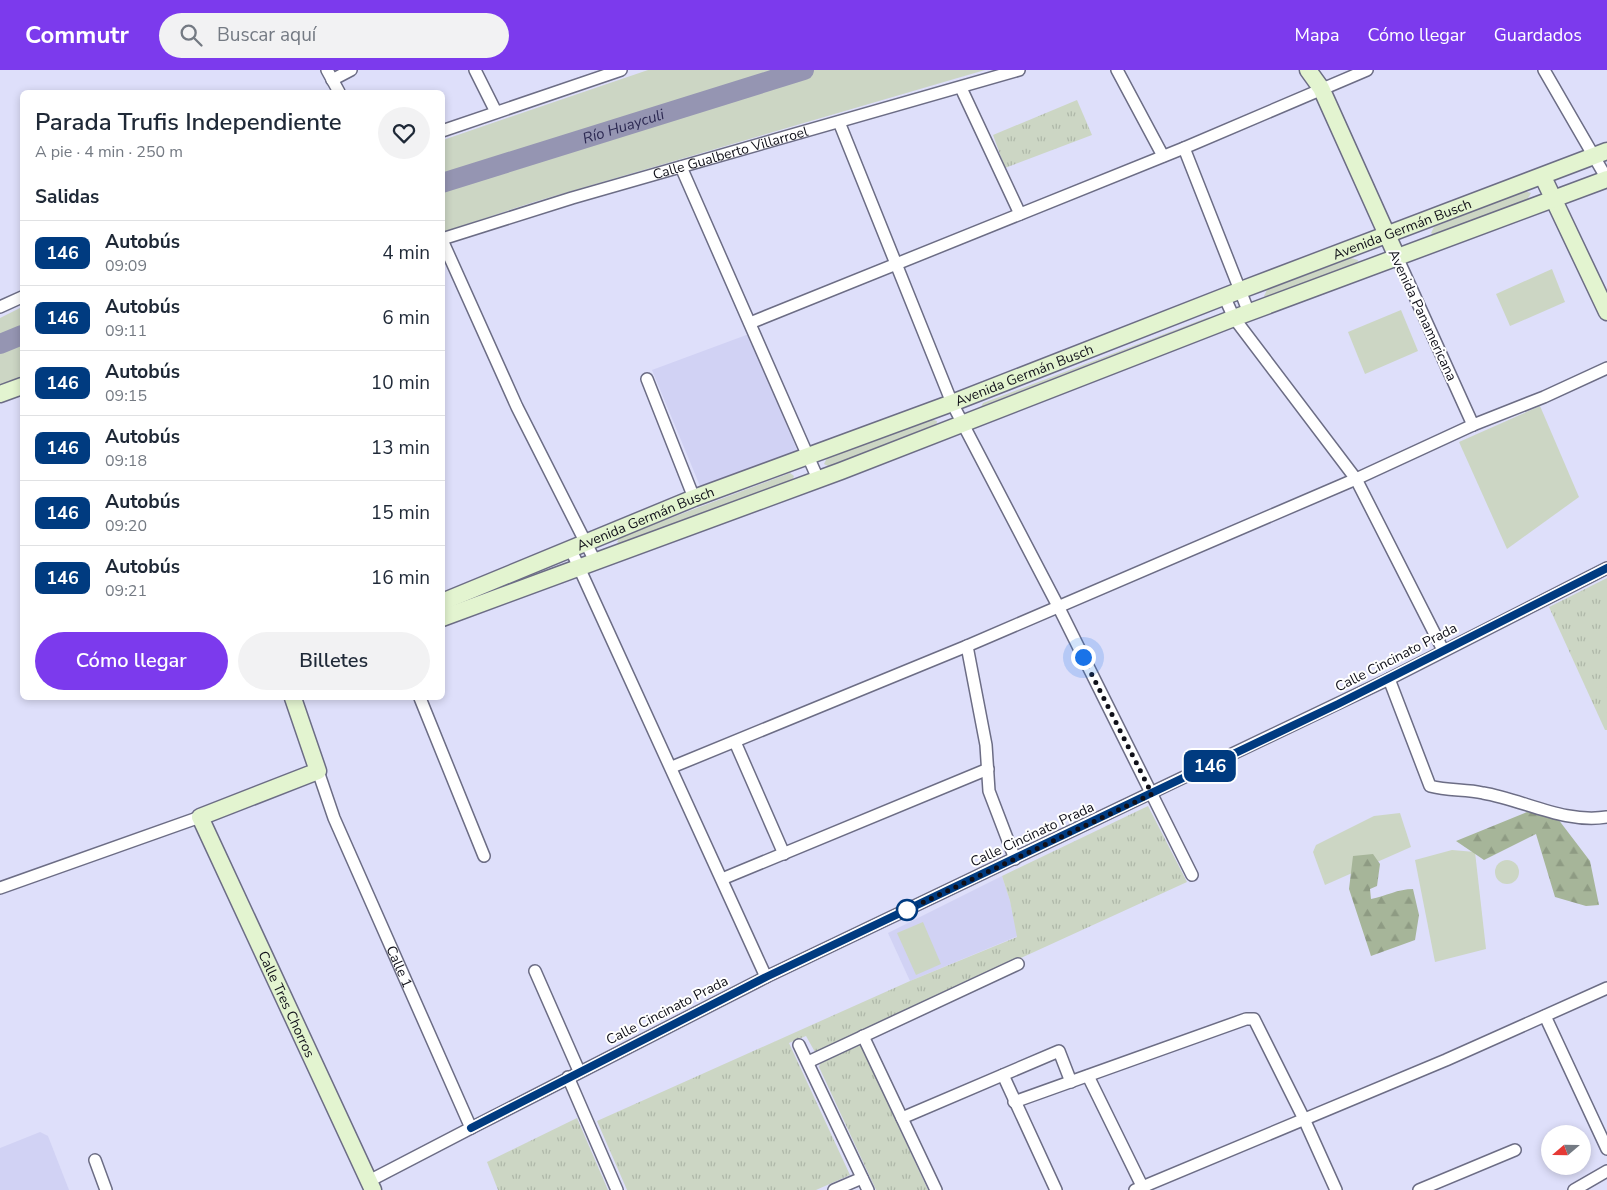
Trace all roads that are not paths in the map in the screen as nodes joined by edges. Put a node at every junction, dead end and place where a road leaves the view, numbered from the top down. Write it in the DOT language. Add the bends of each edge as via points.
graph roads {
  1 [pos="350,70"];
  2 [pos="475,70"];
  3 [pos="621,70"];
  4 [pos="1019,70"];
  5 [pos="1118,70"];
  6 [pos="1308,70"];
  7 [pos="1367,70"];
  8 [pos="1544,70"];
  9 [pos="330,75"];
  10 [pos="961,88"];
  11 [pos="1321,88"];
  12 [pos="339,90"];
  13 [pos="496,112"];
  14 [pos="839,122"];
  15 [pos="445,130"];
  16 [pos="1184,148"];
  17 [pos="1601,153"];
  18 [pos="1163,156"];
  19 [pos="681,167"];
  20 [pos="1543,177"];
  21 [pos="1607,179"];
  22 [pos="1553,199"];
  23 [pos="1020,214"];
  24 [pos="1386,235"];
  25 [pos="445,238"];
  26 [pos="445,246"];
  27 [pos="1396,257"];
  28 [pos="895,264"];
  29 [pos="1241,290"];
  30 [pos="1224,296"];
  31 [pos="20,298"];
  32 [pos="0,307"];
  33 [pos="1607,312"];
  34 [pos="1242,316"];
  35 [pos="750,323"];
  36 [pos="1607,368"];
  37 [pos="647,379"];
  38 [pos="20,387"];
  39 [pos="0,394"];
  40 [pos="952,403"];
  41 [pos="962,424"];
  42 [pos="1473,425"];
  43 [pos="808,455"];
  44 [pos="818,479"];
  45 [pos="1356,479"];
  46 [pos="694,498"];
  47 [pos="578,547"];
  48 [pos="587,563"];
  49 [pos="1607,568"];
  50 [pos="445,601"];
  51 [pos="1058,606"];
  52 [pos="445,617"];
  53 [pos="967,646"];
  54 [pos="1443,650"];
  55 [pos="1389,679"];
  56 [pos="294,700"];
  57 [pos="421,700"];
  58 [pos="735,742"];
  59 [pos="672,767"];
  60 [pos="988,770"];
  61 [pos="318,772"];
  62 [pos="1152,794"];
  63 [pos="200,817"];
  64 [pos="1607,817"];
  65 [pos="784,854"];
  66 [pos="484,856"];
  67 [pos="1015,859"];
  68 [pos="1192,875"];
  69 [pos="722,879"];
  70 [pos="0,888"];
  71 [pos="1018,964"];
  72 [pos="535,971"];
  73 [pos="766,977"];
  74 [pos="1607,988"];
  75 [pos="1545,1016"];
  76 [pos="863,1036"];
  77 [pos="799,1045"];
  78 [pos="808,1062"];
  79 [pos="574,1074"];
  80 [pos="1003,1075"];
  81 [pos="1088,1076"];
  82 [pos="1071,1082"];
  83 [pos="1014,1102"];
  84 [pos="902,1118"];
  85 [pos="1304,1119"];
  86 [pos="471,1128"];
  87 [pos="1607,1149"];
  88 [pos="1515,1150"];
  89 [pos="94,1160"];
  90 [pos="1607,1171"];
  91 [pos="862,1178"];
  92 [pos="371,1186"];
  93 [pos="1141,1189"];
  94 [pos="106,1190"];
  95 [pos="617,1190"];
  96 [pos="834,1190"];
  97 [pos="868,1190"];
  98 [pos="936,1190"];
  99 [pos="1056,1190"];
  100 [pos="1336,1190"];
  101 [pos="1419,1190"];
  102 [pos="1574,1190"];
  1 -- 9 [label="street"];
  2 -- 13 [label="street"];
  3 -- 13 [label="street"];
  4 -- 10 [label="street, Calle Gualberto Villarroel"];
  5 -- 18 [label="street"];
  6 -- 11 [label="main road, Avenida Panamericana"];
  7 -- 11 [label="street"];
  8 -- 17 [label="street"];
  9 -- 12 [label="street"];
  10 -- 14 [label="street, Calle Gualberto Villarroel"];
  10 -- 23 [label="street"];
  11 -- 16 [label="street"];
  11 -- 24 [label="main road, Avenida Panamericana"];
  13 -- 15 [label="street"];
  14 -- 19 [label="street, Calle Gualberto Villarroel"];
  14 -- 28 [label="street"];
  16 -- 18 [label="street"];
  16 -- 29 [label="street"];
  17 -- 20 [label="main road, Avenida Germán Busch"];
  17 -- 21 [label="street"];
  18 -- 23 [label="street"];
  19 -- 25 [label="street, Calle Gualberto Villarroel"];
  19 -- 35 [label="street"];
  20 -- 22 [label="main road"];
  20 -- 24 [label="main road, Avenida Germán Busch"];
  21 -- 22 [label="main road, Avenida Germán Busch"];
  22 -- 27 [label="main road, Avenida Germán Busch"];
  22 -- 33 [label="main road"];
  23 -- 28 [label="street"];
  24 -- 27 [label="main road, Avenida Panamericana"];
  24 -- 29 [label="main road, Avenida Germán Busch"];
  26 -- 47 [label="street"];
  27 -- 34 [label="main road, Avenida Germán Busch"];
  27 -- 42 [label="street, Avenida Panamericana"];
  28 -- 35 [label="street"];
  28 -- 40 [label="street"];
  29 -- 30 [label="main road, Avenida Germán Busch"];
  29 -- 34 [label="street"];
  30 -- 34 [label="street"];
  30 -- 40 [label="main road, Avenida Germán Busch"];
  31 -- 32 [label="street"];
  34 -- 41 [label="main road, Avenida Germán Busch"];
  34 -- 45 [label="street"];
  35 -- 43 [label="street"];
  36 -- 42 [label="street"];
  37 -- 46 [label="street"];
  38 -- 39 [label="main road"];
  40 -- 41 [label="street"];
  40 -- 43 [label="main road, Avenida Germán Busch"];
  41 -- 44 [label="main road, Avenida Germán Busch"];
  41 -- 51 [label="street"];
  42 -- 45 [label="street"];
  43 -- 44 [label="street"];
  43 -- 46 [label="main road, Avenida Germán Busch"];
  44 -- 48 [label="main road, Avenida Germán Busch" via="631,550"];
  45 -- 51 [label="street"];
  45 -- 54 [label="street"];
  46 -- 47 [label="main road, Avenida Germán Busch"];
  47 -- 48 [label="street"];
  47 -- 48 [label="street"];
  47 -- 50 [label="main road, Avenida Germán Busch"];
  48 -- 52 [label="main road, Avenida Germán Busch"];
  48 -- 59 [label="street"];
  49 -- 54 [label="street, Calle Cincinato Prada"];
  51 -- 53 [label="street"];
  51 -- 62 [label="street"];
  53 -- 58 [label="street"];
  53 -- 60 [label="street"];
  54 -- 55 [label="street, Calle Cincinato Prada"];
  55 -- 62 [label="street, Calle Cincinato Prada"];
  55 -- 64 [label="street" via="1430,786 1447,791 1483,792 1565,815"];
  56 -- 61 [label="main road, Calle 1"];
  57 -- 66 [label="street"];
  58 -- 59 [label="street"];
  58 -- 65 [label="street"];
  59 -- 69 [label="street"];
  60 -- 65 [label="street"];
  60 -- 67 [label="street" via="989,792"];
  61 -- 63 [label="main road"];
  61 -- 86 [label="street, Calle 1" via="334,818"];
  62 -- 67 [label="street, Calle Cincinato Prada"];
  62 -- 68 [label="street"];
  63 -- 70 [label="street"];
  63 -- 92 [label="main road, Calle Tres Chorros"];
  65 -- 69 [label="street"];
  67 -- 73 [label="street, Calle Cincinato Prada"];
  69 -- 73 [label="street"];
  71 -- 76 [label="street"];
  72 -- 79 [label="street"];
  73 -- 79 [label="street, Calle Cincinato Prada"];
  74 -- 75 [label="street"];
  75 -- 85 [label="street"];
  75 -- 87 [label="street"];
  76 -- 78 [label="street"];
  76 -- 84 [label="street"];
  77 -- 78 [label="street"];
  78 -- 91 [label="street"];
  79 -- 86 [label="street, Calle Cincinato Prada"];
  79 -- 95 [label="street"];
  80 -- 82 [label="street" via="1059,1051"];
  80 -- 83 [label="street"];
  80 -- 84 [label="street"];
  81 -- 82 [label="street"];
  81 -- 85 [label="street" via="1246,1019 1254,1019"];
  81 -- 93 [label="street"];
  82 -- 83 [label="street"];
  83 -- 99 [label="street"];
  84 -- 98 [label="street"];
  85 -- 93 [label="street"];
  85 -- 100 [label="street"];
  86 -- 92 [label="street"];
  88 -- 101 [label="street"];
  89 -- 94 [label="street"];
  90 -- 102 [label="street"];
  91 -- 96 [label="street"];
  91 -- 97 [label="street"];
}
